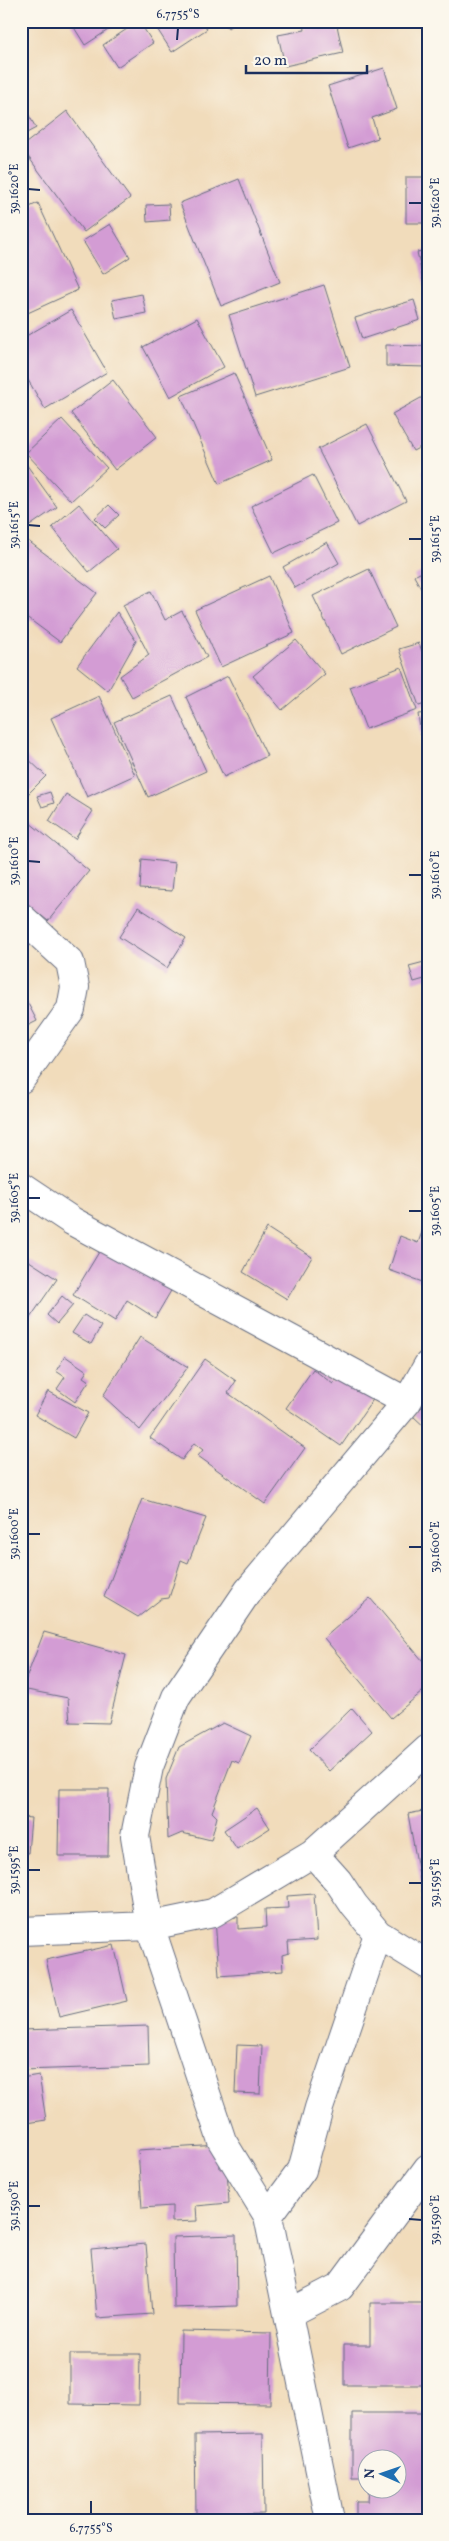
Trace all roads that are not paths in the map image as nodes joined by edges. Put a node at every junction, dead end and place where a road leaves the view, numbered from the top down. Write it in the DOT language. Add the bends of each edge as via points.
graph roads {
  1 [pos="21,917"];
  2 [pos="21,1079"];
  3 [pos="21,1188"];
  4 [pos="428,1365"];
  5 [pos="407,1402"];
  6 [pos="428,1749"];
  7 [pos="313,1853"];
  8 [pos="150,1926"];
  9 [pos="21,1931"];
  10 [pos="378,1934"];
  11 [pos="428,1964"];
  12 [pos="428,2168"];
  13 [pos="268,2216"];
  14 [pos="288,2314"];
  15 [pos="330,2520"];
  1 -- 2 [label="street" via="70,962 75,987 71,1009"];
  3 -- 5 [label="street" via="72,1221"];
  4 -- 5 [label="street"];
  5 -- 8 [label="street" via="248,1591 176,1697 149,1767 135,1836"];
  6 -- 7 [label="street"];
  7 -- 8 [label="street" via="214,1913"];
  7 -- 10 [label="street"];
  8 -- 9 [label="street"];
  8 -- 13 [label="street" via="222,2141"];
  10 -- 11 [label="street"];
  10 -- 13 [label="street" via="319,2108 302,2170"];
  12 -- 14 [label="street" via="340,2287"];
  13 -- 14 [label="street"];
  14 -- 15 [label="street"];
}
